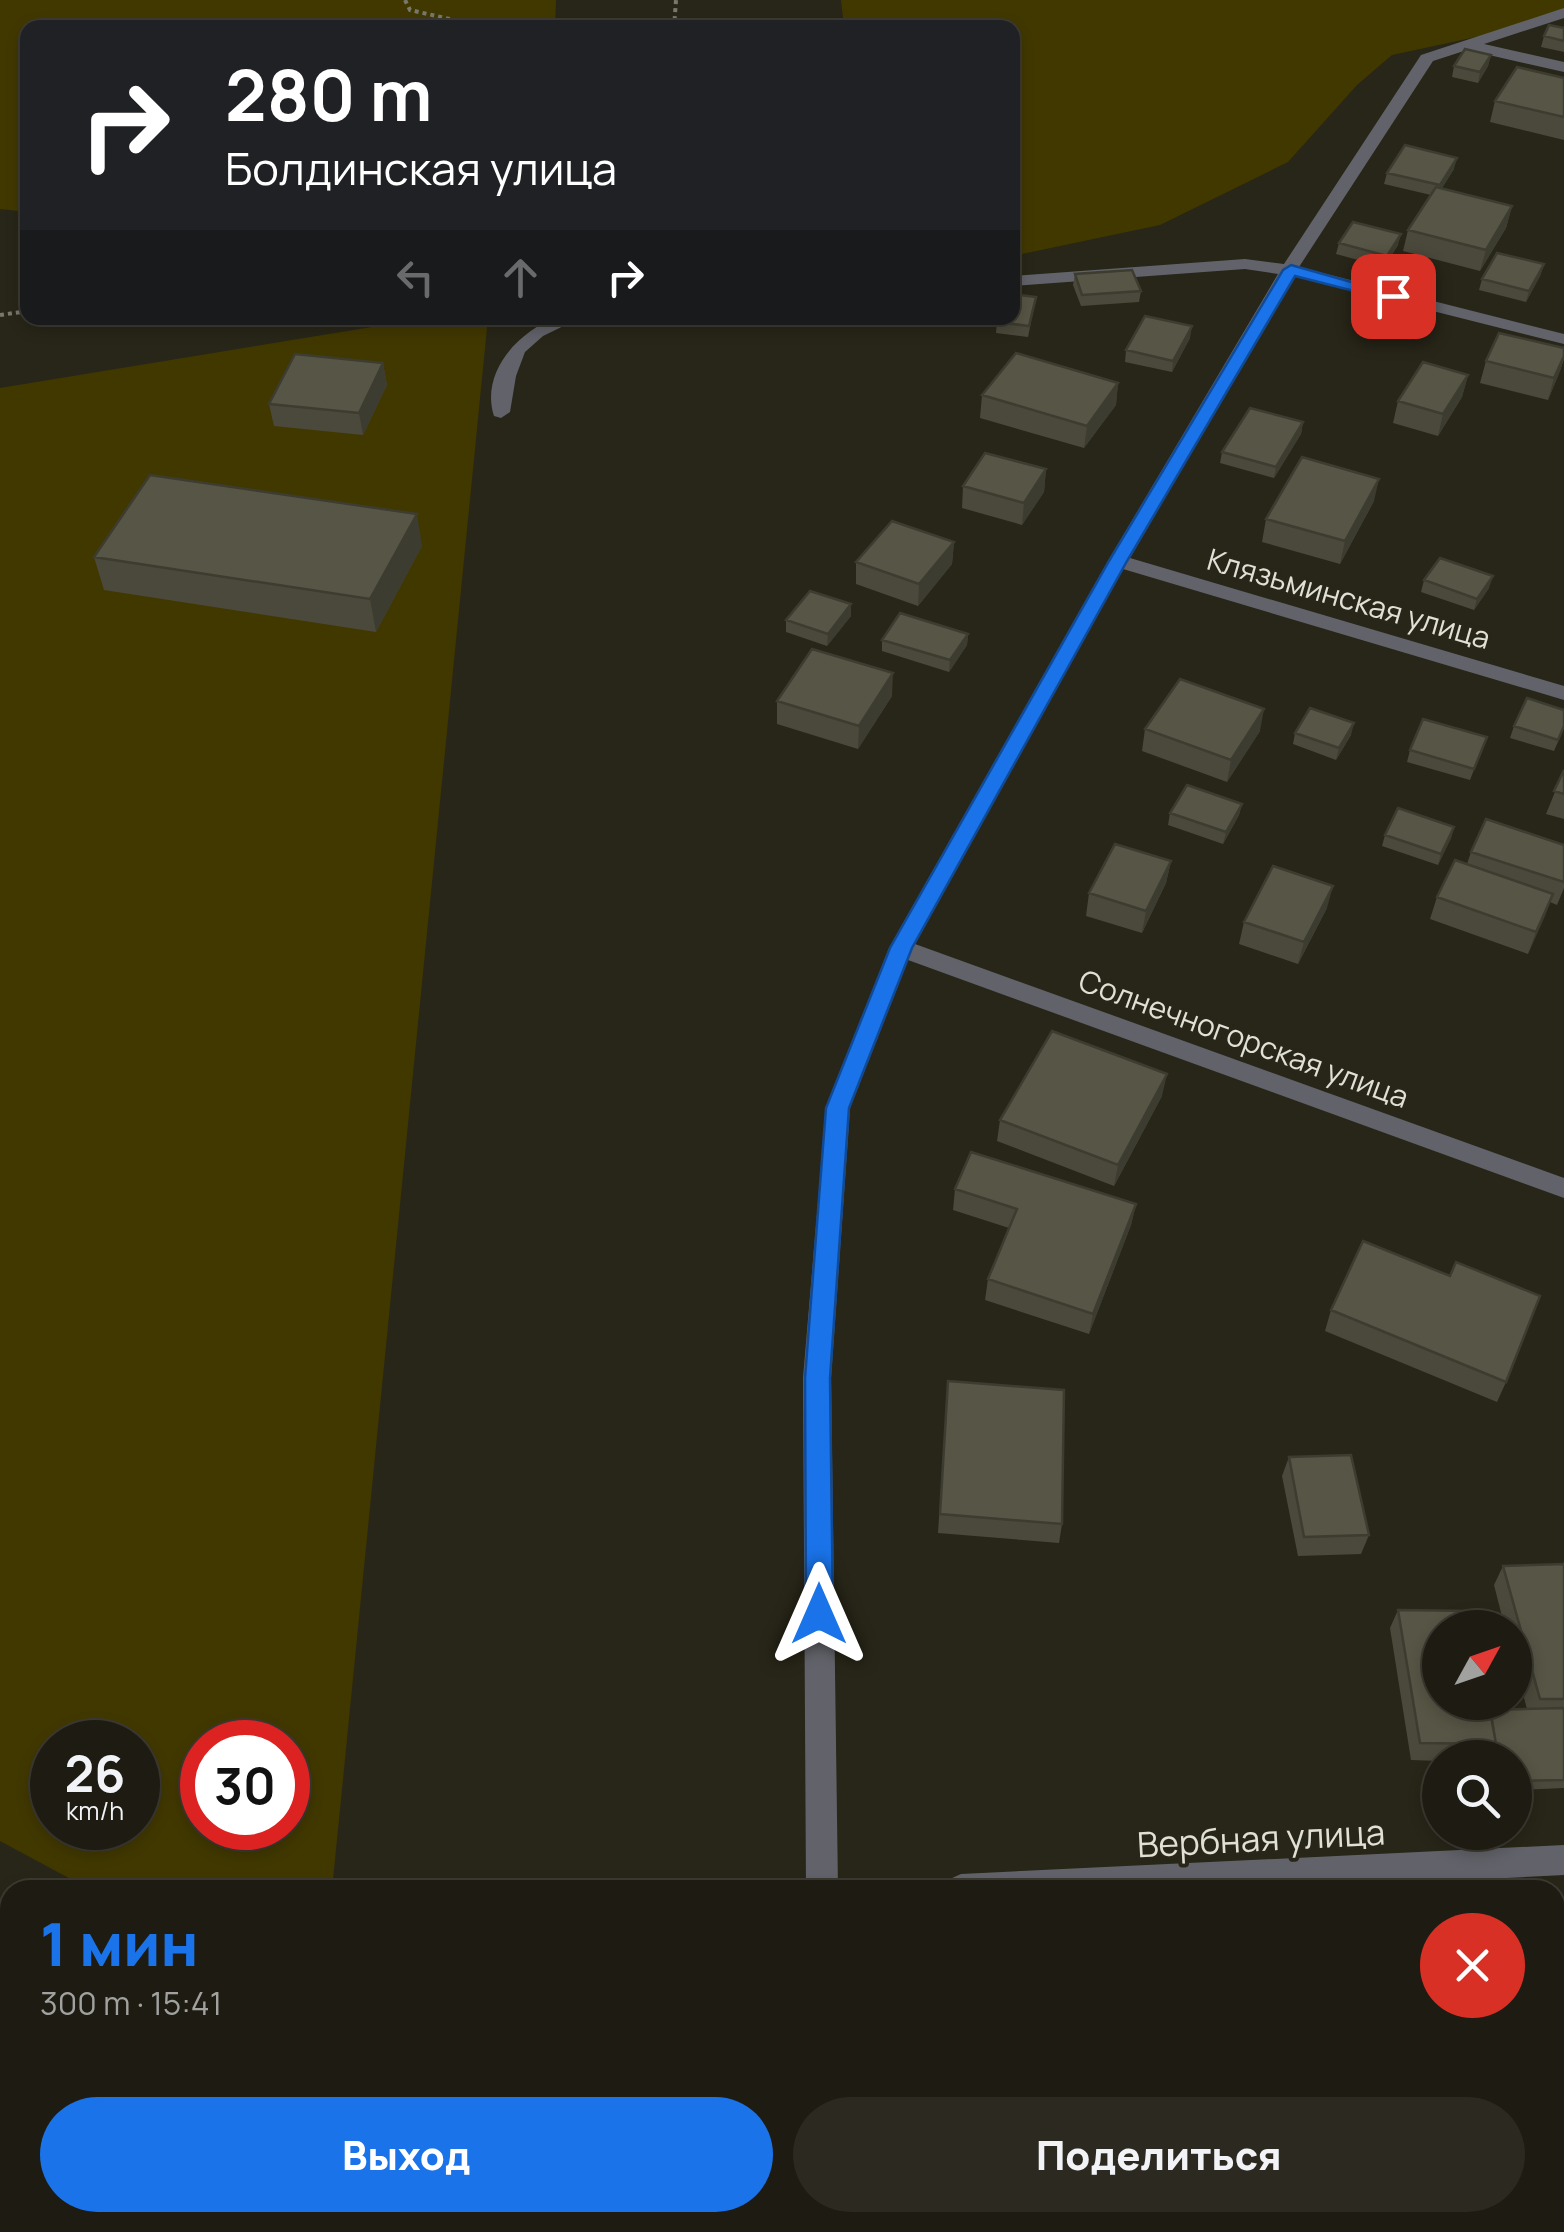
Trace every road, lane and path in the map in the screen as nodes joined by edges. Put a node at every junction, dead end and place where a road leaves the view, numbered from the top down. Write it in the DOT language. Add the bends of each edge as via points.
graph roads {
  1 [pos="405,0"];
  2 [pos="1564,13"];
  3 [pos="454,20"];
  4 [pos="1465,45"];
  5 [pos="1564,67"];
  6 [pos="1291,270"];
  7 [pos="1020,280"];
  8 [pos="549,325"];
  9 [pos="1564,339"];
  10 [pos="500,412"];
  11 [pos="1118,561"];
  12 [pos="1564,693"];
  13 [pos="901,948"];
  14 [pos="1564,1188"];
  15 [pos="1564,1860"];
  16 [pos="822,1880"];
  17 [pos="1162,1880"];
  1 -- 3 [label="path" via="410,10"];
  2 -- 4 [label="street"];
  4 -- 5 [label="street"];
  4 -- 6 [label="street" via="1426,58"];
  6 -- 7 [label="street" via="1245,264"];
  6 -- 9 [label="street"];
  6 -- 11 [label="street"];
  8 -- 10 [label="street" via="534,330 507,361"];
  11 -- 12 [label="street, Клязьминская улица"];
  11 -- 13 [label="street"];
  13 -- 14 [label="street, Солнечногорская улица"];
  13 -- 16 [label="street" via="838,1108 817,1378"];
  15 -- 17 [label="street, Вербная улица"];
}
